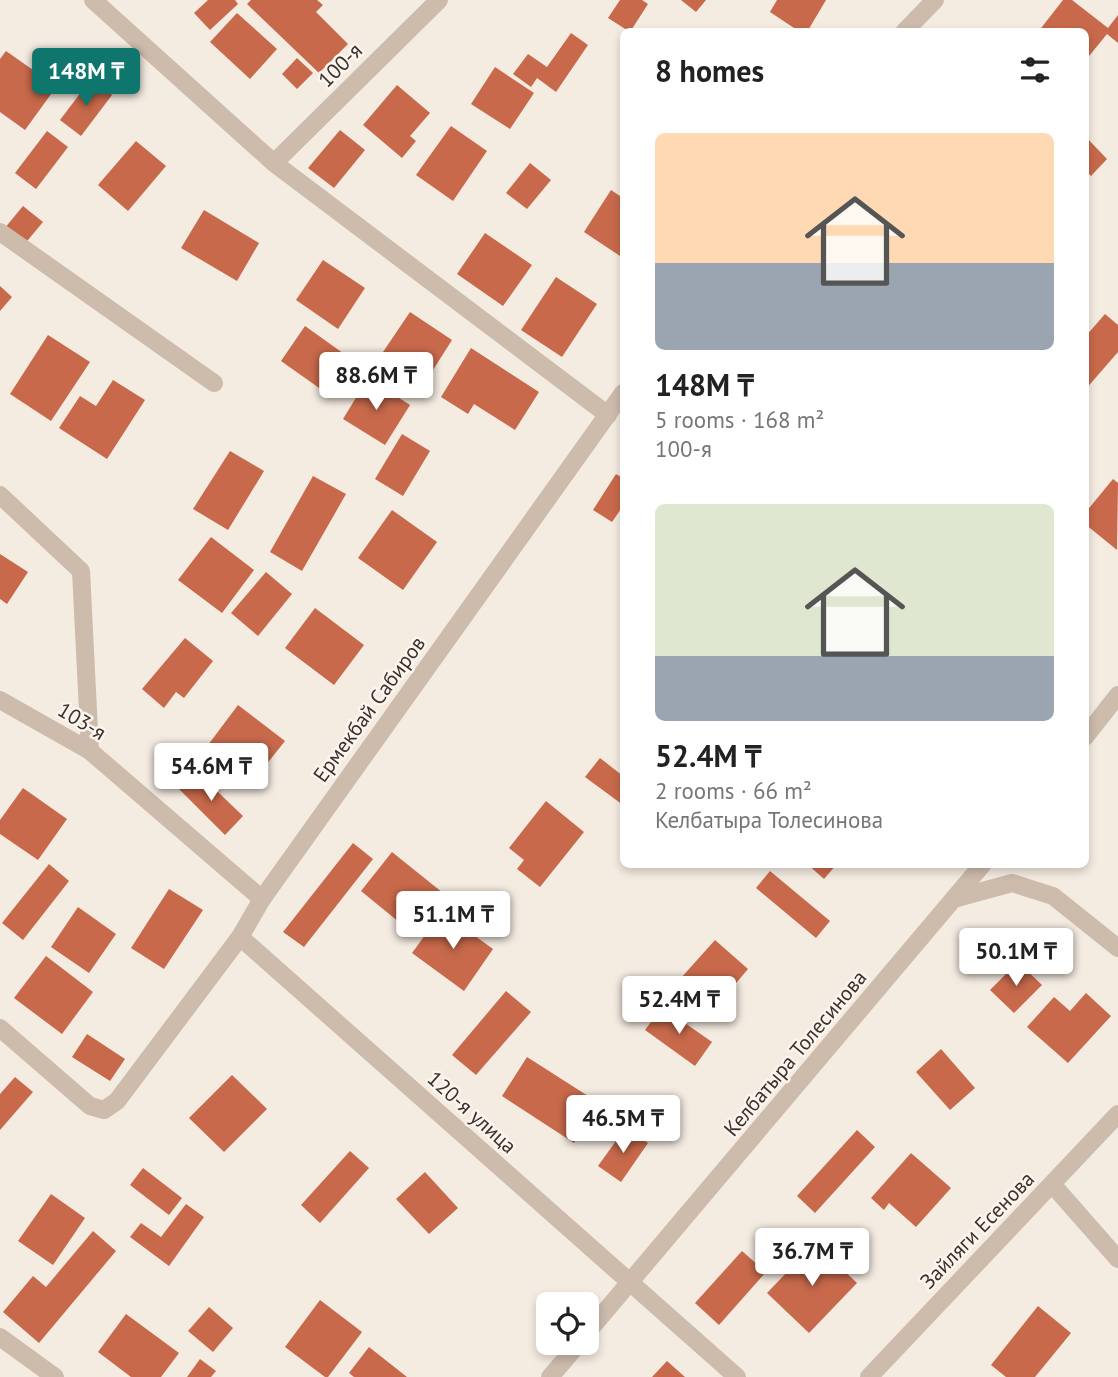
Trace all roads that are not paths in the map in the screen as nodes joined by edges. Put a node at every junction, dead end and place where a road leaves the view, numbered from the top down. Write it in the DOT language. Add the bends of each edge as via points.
graph roads {
  1 [pos="93,0"];
  2 [pos="439,0"];
  3 [pos="935,0"];
  4 [pos="908,28"];
  5 [pos="274,163"];
  6 [pos="0,232"];
  7 [pos="214,383"];
  8 [pos="620,397"];
  9 [pos="608,415"];
  10 [pos="0,495"];
  11 [pos="1118,695"];
  12 [pos="0,700"];
  13 [pos="1089,732"];
  14 [pos="90,751"];
  15 [pos="980,868"];
  16 [pos="957,898"];
  17 [pos="262,899"];
  18 [pos="240,937"];
  19 [pos="1118,948"];
  20 [pos="0,1028"];
  21 [pos="1118,1114"];
  22 [pos="1052,1184"];
  23 [pos="1118,1259"];
  24 [pos="630,1283"];
  25 [pos="599,1320"];
  26 [pos="0,1337"];
  27 [pos="569,1355"];
  28 [pos="55,1377"];
  29 [pos="550,1377"];
  30 [pos="737,1377"];
  31 [pos="869,1377"];
  1 -- 5 [label="street"];
  2 -- 5 [label="street, 100-я"];
  3 -- 4 [label="street"];
  5 -- 9 [label="street"];
  6 -- 7 [label="street"];
  8 -- 9 [label="street, Ермекбай Сабиров"];
  9 -- 17 [label="street, Ермекбай Сабиров"];
  10 -- 14 [label="street" via="81,570"];
  11 -- 13 [label="street"];
  12 -- 14 [label="street, 103-я"];
  14 -- 17 [label="street, 103-я"];
  15 -- 16 [label="street, Келбатыра Толесинова"];
  16 -- 19 [label="street" via="1012,883 1022,886 1053,896"];
  16 -- 24 [label="street, Келбатыра Толесинова"];
  17 -- 18 [label="street, Ермекбай Сабиров"];
  18 -- 20 [label="street, Ермекбай Сабиров" via="117,1101 104,1110 90,1106"];
  18 -- 24 [label="street, 120-я улица"];
  21 -- 22 [label="street, Зайляги Есенова"];
  22 -- 23 [label="street"];
  22 -- 31 [label="street, Зайляги Есенова"];
  24 -- 25 [label="street, Келбатыра Толесинова"];
  24 -- 30 [label="street, 120-я улица"];
  26 -- 28 [label="street"];
  27 -- 29 [label="street"];
}
